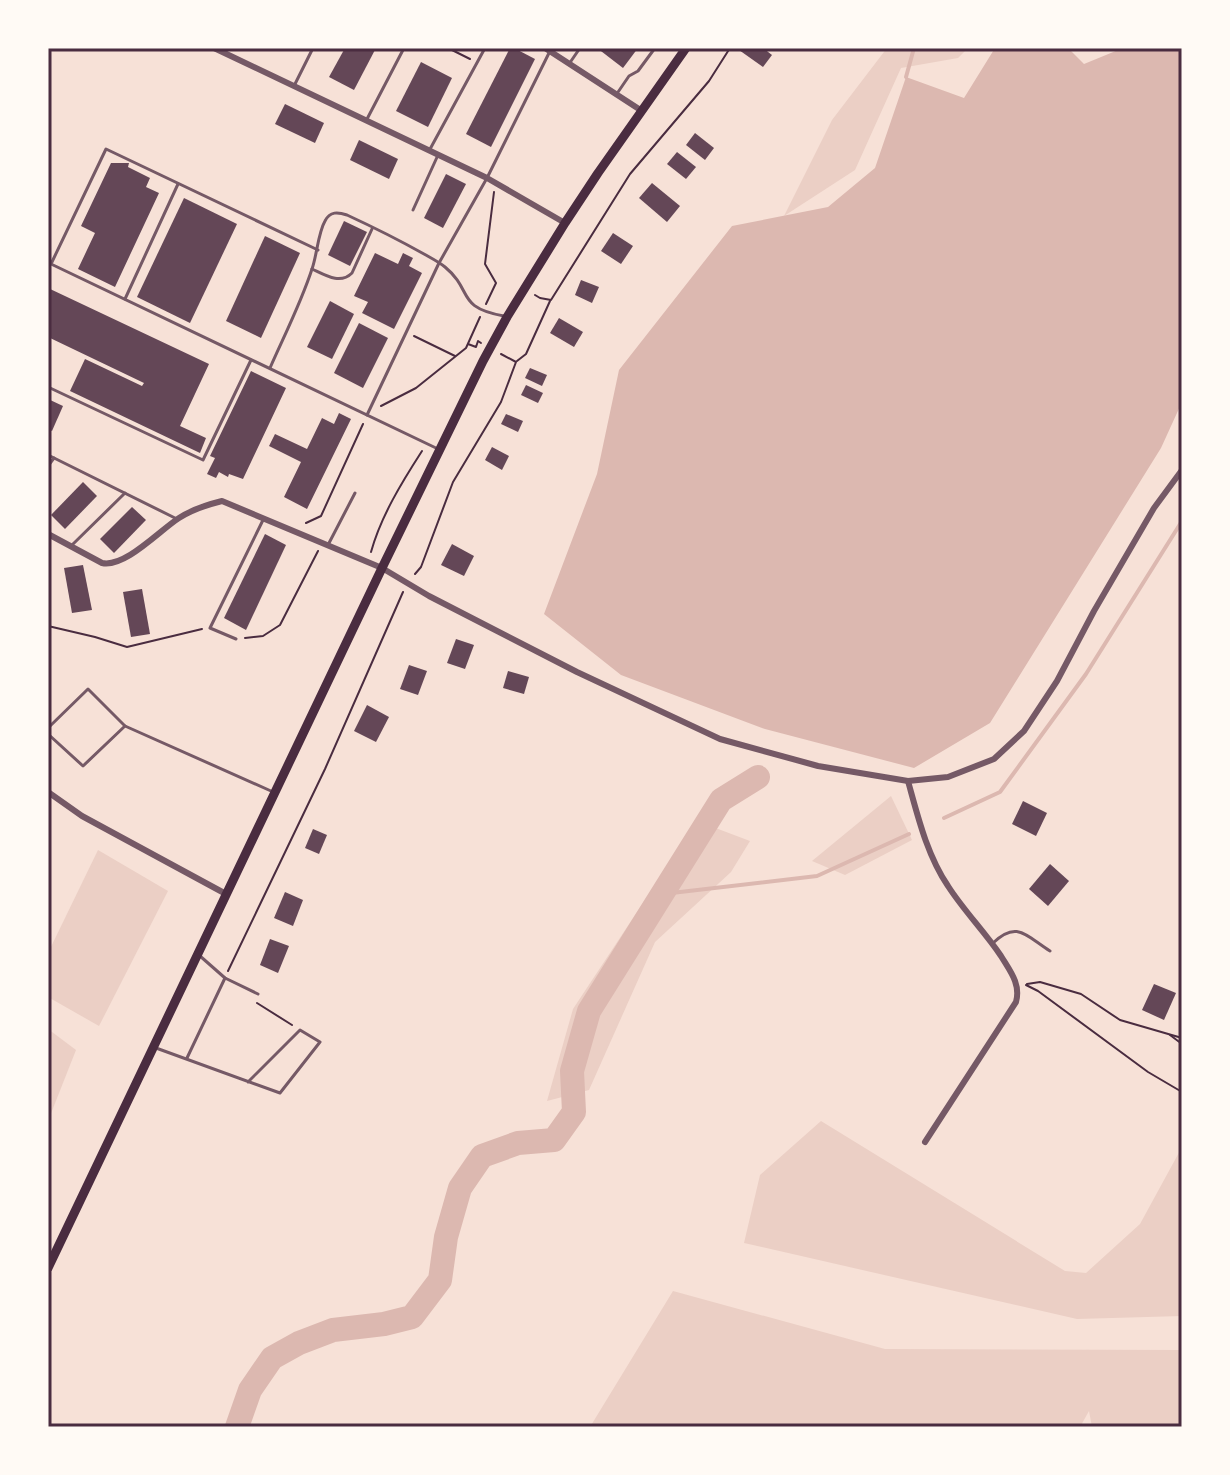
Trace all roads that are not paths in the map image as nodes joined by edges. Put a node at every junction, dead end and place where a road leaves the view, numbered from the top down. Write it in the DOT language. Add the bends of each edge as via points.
graph roads {
  1 [pos="214,48"];
  2 [pos="313,48"];
  3 [pos="404,48"];
  4 [pos="485,48"];
  5 [pos="580,48"];
  6 [pos="655,48"];
  7 [pos="686,48"];
  8 [pos="548,50"];
  9 [pos="569,64"];
  10 [pos="294,86"];
  11 [pos="616,95"];
  12 [pos="642,111"];
  13 [pos="366,121"];
  14 [pos="429,151"];
  15 [pos="438,155"];
  16 [pos="487,178"];
  17 [pos="178,184"];
  18 [pos="413,210"];
  19 [pos="565,223"];
  20 [pos="373,228"];
  21 [pos="318,250"];
  22 [pos="439,263"];
  23 [pos="312,269"];
  24 [pos="125,299"];
  25 [pos="507,317"];
  26 [pos="251,360"];
  27 [pos="270,368"];
  28 [pos="48,387"];
  29 [pos="367,415"];
  30 [pos="440,450"];
  31 [pos="48,455"];
  32 [pos="54,458"];
  33 [pos="48,466"];
  34 [pos="1182,470"];
  35 [pos="125,493"];
  36 [pos="355,493"];
  37 [pos="264,518"];
  38 [pos="177,519"];
  39 [pos="48,534"];
  40 [pos="325,544"];
  41 [pos="71,546"];
  42 [pos="382,568"];
  43 [pos="236,639"];
  44 [pos="125,726"];
  45 [pos="48,728"];
  46 [pos="48,734"];
  47 [pos="908,781"];
  48 [pos="48,792"];
  49 [pos="274,792"];
  50 [pos="226,894"];
  51 [pos="993,943"];
  52 [pos="1050,951"];
  53 [pos="197,953"];
  54 [pos="225,978"];
  55 [pos="258,994"];
  56 [pos="153,1047"];
  57 [pos="186,1059"];
  58 [pos="248,1082"];
  59 [pos="925,1142"];
  60 [pos="48,1268"];
  1 -- 10 [label="street"];
  2 -- 10 [label="lane"];
  3 -- 13 [label="lane"];
  4 -- 14 [label="lane"];
  5 -- 9 [label="lane"];
  6 -- 11 [label="lane"];
  7 -- 12 [label="main road"];
  8 -- 9 [label="street"];
  8 -- 16 [label="lane"];
  9 -- 11 [label="street"];
  10 -- 13 [label="street"];
  11 -- 12 [label="street"];
  12 -- 19 [label="main road"];
  13 -- 14 [label="street"];
  14 -- 15 [label="street"];
  15 -- 16 [label="street"];
  15 -- 18 [label="lane"];
  16 -- 19 [label="street"];
  16 -- 22 [label="lane"];
  17 -- 21 [label="lane"];
  17 -- 24 [label="lane"];
  17 -- 24 [label="lane" via="106,149 51,264"];
  19 -- 25 [label="main road"];
  20 -- 21 [label="lane" via="338,212 330,214"];
  20 -- 22 [label="lane"];
  20 -- 23 [label="lane" via="347,278"];
  21 -- 23 [label="lane"];
  22 -- 25 [label="lane" via="470,302"];
  22 -- 29 [label="lane"];
  23 -- 27 [label="lane"];
  24 -- 26 [label="lane"];
  25 -- 30 [label="main road"];
  26 -- 27 [label="lane"];
  26 -- 28 [label="lane" via="203,460"];
  27 -- 29 [label="lane"];
  29 -- 30 [label="lane"];
  30 -- 42 [label="main road"];
  31 -- 32 [label="lane"];
  32 -- 33 [label="lane"];
  32 -- 35 [label="lane"];
  34 -- 47 [label="street" via="1154,508 1024,731 994,759 948,777"];
  35 -- 38 [label="lane"];
  35 -- 41 [label="lane"];
  36 -- 40 [label="lane"];
  37 -- 38 [label="street" via="222,501"];
  37 -- 40 [label="street"];
  37 -- 43 [label="lane" via="210,628"];
  38 -- 41 [label="street" via="115,563 102,563"];
  39 -- 41 [label="street"];
  40 -- 42 [label="street"];
  42 -- 47 [label="street" via="577,672 720,739 818,766"];
  42 -- 49 [label="main road"];
  44 -- 45 [label="lane" via="88,689"];
  44 -- 46 [label="lane" via="83,766"];
  44 -- 49 [label="lane"];
  47 -- 51 [label="street" via="941,875"];
  48 -- 50 [label="street"];
  49 -- 50 [label="main road"];
  50 -- 53 [label="main road"];
  51 -- 52 [label="lane" via="1019,931"];
  51 -- 59 [label="street" via="1017,984 1016,1002"];
  53 -- 54 [label="lane"];
  53 -- 56 [label="main road"];
  54 -- 55 [label="lane"];
  54 -- 57 [label="lane"];
  56 -- 57 [label="lane"];
  56 -- 60 [label="main road"];
  57 -- 58 [label="lane"];
  58 -- 58 [label="lane" via="280,1093 320,1042 300,1030"];
}
